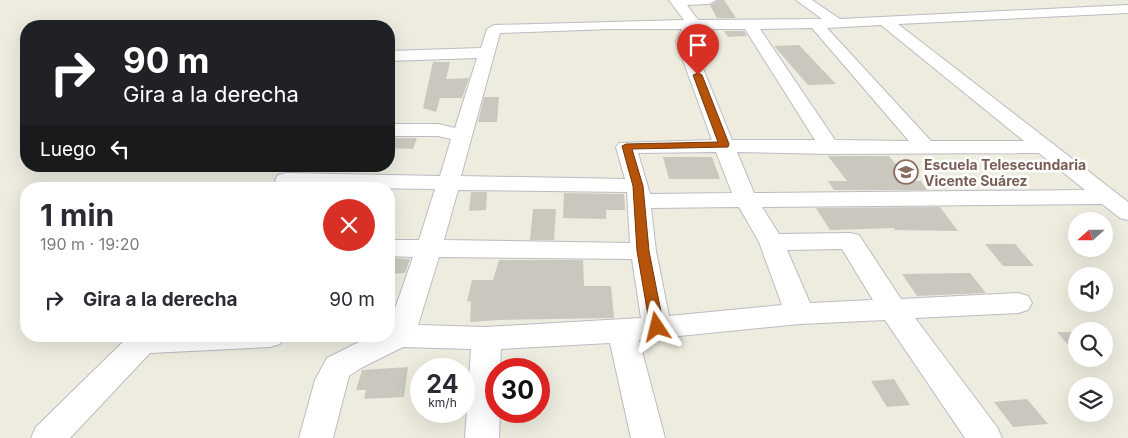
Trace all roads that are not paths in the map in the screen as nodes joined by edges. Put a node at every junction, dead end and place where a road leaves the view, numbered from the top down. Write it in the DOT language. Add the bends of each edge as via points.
graph roads {
  1 [pos="709,0"];
  2 [pos="803,0"];
  3 [pos="1022,0"];
  4 [pos="677,1"];
  5 [pos="1128,9"];
  6 [pos="1052,14"];
  7 [pos="886,22"];
  8 [pos="837,23"];
  9 [pos="750,24"];
  10 [pos="816,24"];
  11 [pos="692,25"];
  12 [pos="486,53"];
  13 [pos="395,56"];
  14 [pos="395,130"];
  15 [pos="461,136"];
  16 [pos="724,144"];
  17 [pos="1046,147"];
  18 [pos="830,148"];
  19 [pos="926,148"];
  20 [pos="287,178"];
  21 [pos="394,182"];
  22 [pos="395,182"];
  23 [pos="448,184"];
  24 [pos="638,194"];
  25 [pos="1108,197"];
  26 [pos="748,200"];
  27 [pos="1128,213"];
  28 [pos="771,242"];
  29 [pos="395,248"];
  30 [pos="429,248"];
  31 [pos="643,251"];
  32 [pos="1018,303"];
  33 [pos="894,311"];
  34 [pos="800,314"];
  35 [pos="657,327"];
  36 [pos="622,331"];
  37 [pos="400,336"];
  38 [pos="395,338"];
  39 [pos="486,338"];
  40 [pos="143,342"];
  41 [pos="387,342"];
  42 [pos="48,438"];
  43 [pos="316,438"];
  44 [pos="482,438"];
  45 [pos="648,438"];
  46 [pos="985,438"];
  1 -- 4 [label="street"];
  2 -- 8 [label="street"];
  3 -- 6 [label="street"];
  4 -- 11 [label="street"];
  5 -- 6 [label="street"];
  6 -- 7 [label="street"];
  7 -- 8 [label="street"];
  7 -- 17 [label="street"];
  8 -- 10 [label="street"];
  9 -- 10 [label="street"];
  9 -- 11 [label="street"];
  9 -- 18 [label="street"];
  10 -- 19 [label="street"];
  11 -- 12 [label="street" via="500,28 491,32"];
  11 -- 16 [label="street" via="684,41"];
  12 -- 13 [label="street"];
  12 -- 15 [label="street"];
  14 -- 15 [label="street" via="438,130"];
  15 -- 23 [label="street"];
  16 -- 18 [label="street"];
  16 -- 24 [label="street" via="626,146"];
  16 -- 26 [label="street"];
  17 -- 19 [label="street"];
  17 -- 25 [label="street"];
  18 -- 19 [label="street"];
  20 -- 21 [label="street"];
  22 -- 23 [label="street"];
  23 -- 24 [label="street"];
  23 -- 30 [label="street"];
  24 -- 26 [label="street"];
  24 -- 31 [label="street"];
  25 -- 26 [label="street"];
  25 -- 27 [label="street"];
  26 -- 28 [label="street"];
  28 -- 33 [label="street" via="850,241"];
  28 -- 34 [label="street"];
  29 -- 30 [label="street"];
  30 -- 31 [label="street"];
  30 -- 37 [label="street"];
  31 -- 35 [label="street"];
  32 -- 33 [label="street"];
  33 -- 34 [label="street"];
  33 -- 46 [label="street"];
  34 -- 35 [label="street"];
  35 -- 36 [label="street"];
  36 -- 39 [label="street"];
  36 -- 45 [label="street"];
  37 -- 38 [label="street"];
  37 -- 39 [label="street"];
  39 -- 44 [label="street"];
  40 -- 42 [label="street"];
  41 -- 43 [label="street" via="338,367 331,380"];
}
